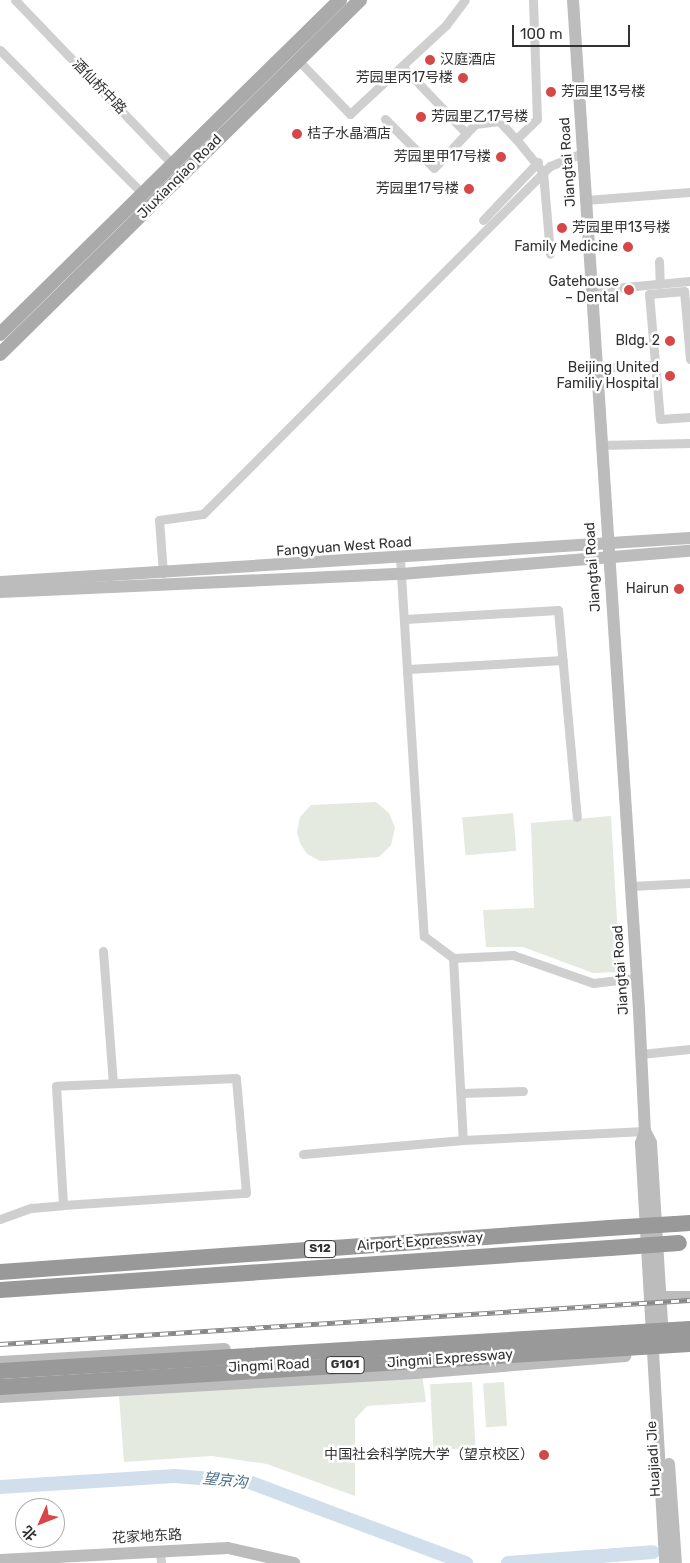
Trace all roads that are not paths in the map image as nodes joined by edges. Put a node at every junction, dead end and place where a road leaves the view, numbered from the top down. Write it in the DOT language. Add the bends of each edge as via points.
graph roads {
  1 [pos="15,0"];
  2 [pos="340,0"];
  3 [pos="360,0"];
  4 [pos="465,0"];
  5 [pos="533,0"];
  6 [pos="573,0"];
  7 [pos="0,50"];
  8 [pos="298,60"];
  9 [pos="402,66"];
  10 [pos="385,119"];
  11 [pos="466,133"];
  12 [pos="516,139"];
  13 [pos="583,153"];
  14 [pos="538,162"];
  15 [pos="172,163"];
  16 [pos="543,172"];
  17 [pos="182,174"];
  18 [pos="690,192"];
  19 [pos="142,193"];
  20 [pos="586,200"];
  21 [pos="483,220"];
  22 [pos="550,254"];
  23 [pos="658,261"];
  24 [pos="690,282"];
  25 [pos="660,284"];
  26 [pos="593,290"];
  27 [pos="0,334"];
  28 [pos="0,354"];
  29 [pos="690,358"];
  30 [pos="655,365"];
  31 [pos="597,368"];
  32 [pos="690,417"];
  33 [pos="690,443"];
  34 [pos="601,445"];
  35 [pos="690,538"];
  36 [pos="606,544"];
  37 [pos="690,551"];
  38 [pos="608,557"];
  39 [pos="400,559"];
  40 [pos="163,573"];
  41 [pos="401,574"];
  42 [pos="0,582"];
  43 [pos="0,592"];
  44 [pos="405,619"];
  45 [pos="563,660"];
  46 [pos="408,669"];
  47 [pos="578,817"];
  48 [pos="690,883"];
  49 [pos="631,886"];
  50 [pos="103,951"];
  51 [pos="453,958"];
  52 [pos="636,978"];
  53 [pos="690,1049"];
  54 [pos="641,1054"];
  55 [pos="113,1083"];
  56 [pos="523,1090"];
  57 [pos="461,1093"];
  58 [pos="645,1131"];
  59 [pos="464,1140"];
  60 [pos="303,1154"];
  61 [pos="63,1205"];
  62 [pos="0,1219"];
  63 [pos="683,1223"];
  64 [pos="684,1243"];
  65 [pos="0,1272"];
  66 [pos="0,1290"];
  67 [pos="661,1297"];
  68 [pos="690,1297"];
  69 [pos="690,1322"];
  70 [pos="658,1324"];
  71 [pos="690,1329"];
  72 [pos="690,1344"];
  73 [pos="690,1351"];
  74 [pos="659,1353"];
  75 [pos="0,1362"];
  76 [pos="0,1371"];
  77 [pos="0,1387"];
  78 [pos="0,1397"];
  79 [pos="161,1557"];
  80 [pos="0,1560"];
  81 [pos="294,1563"];
  82 [pos="665,1563"];
  83 [pos="676,1563"];
  1 -- 15 [label="street, 酒仙桥中路"];
  2 -- 15 [label="main road, Jiuxianqiao Road"];
  3 -- 8 [label="main road, Jiuxianqiao Road"];
  4 -- 9 [label="street" via="446,25"];
  5 -- 12 [label="street" via="537,119"];
  6 -- 13 [label="main road, Jiangtai Road"];
  7 -- 19 [label="street"];
  8 -- 9 [label="street" via="350,114"];
  8 -- 17 [label="main road, Jiuxianqiao Road"];
  9 -- 11 [label="street"];
  10 -- 11 [label="street" via="434,168"];
  11 -- 12 [label="street" via="475,124 498,121"];
  12 -- 14 [label="street"];
  13 -- 16 [label="street"];
  13 -- 20 [label="main road, Jiangtai Road"];
  14 -- 16 [label="street"];
  14 -- 21 [label="street"];
  15 -- 17 [label="street, 酒仙桥中路"];
  15 -- 19 [label="main road, Jiuxianqiao Road"];
  16 -- 22 [label="street"];
  16 -- 40 [label="street" via="204,514 159,520"];
  17 -- 28 [label="main road, Jiuxianqiao Road"];
  18 -- 20 [label="street"];
  19 -- 27 [label="main road, Jiuxianqiao Road"];
  20 -- 26 [label="main road, Jiangtai Road"];
  23 -- 25 [label="street"];
  24 -- 25 [label="street"];
  25 -- 26 [label="street"];
  26 -- 31 [label="main road, Jiangtai Road"];
  29 -- 30 [label="street" via="684,291 649,294"];
  30 -- 31 [label="street"];
  30 -- 32 [label="street" via="660,419"];
  31 -- 34 [label="main road, Jiangtai Road"];
  33 -- 34 [label="street"];
  34 -- 36 [label="main road, Jiangtai Road"];
  35 -- 36 [label="main road, Fangyuan West Road"];
  36 -- 38 [label="main road, Jiangtai Road"];
  36 -- 39 [label="main road, Fangyuan West Road"];
  37 -- 38 [label="main road, Fangyuan West Road"];
  38 -- 41 [label="main road, Fangyuan West Road"];
  38 -- 49 [label="main road, Jiangtai Road"];
  39 -- 40 [label="main road, Fangyuan West Road"];
  39 -- 41 [label="street"];
  40 -- 42 [label="main road, Fangyuan West Road"];
  41 -- 43 [label="main road, Fangyuan West Road"];
  41 -- 44 [label="street"];
  44 -- 45 [label="street" via="558,610"];
  44 -- 46 [label="street"];
  45 -- 46 [label="street"];
  45 -- 47 [label="street"];
  46 -- 51 [label="street" via="424,936"];
  48 -- 49 [label="street"];
  49 -- 52 [label="main road, Jiangtai Road"];
  50 -- 55 [label="street"];
  51 -- 52 [label="street" via="513,955 593,983"];
  51 -- 57 [label="street"];
  52 -- 54 [label="main road, Jiangtai Road"];
  53 -- 54 [label="street"];
  54 -- 58 [label="main road, Jiangtai Road"];
  55 -- 61 [label="street" via="56,1086"];
  55 -- 61 [label="street" via="236,1078 246,1193"];
  56 -- 57 [label="street"];
  57 -- 59 [label="street"];
  58 -- 59 [label="street"];
  58 -- 67 [label="main road, Jiangtai Road" via="651,1142"];
  58 -- 70 [label="main road, Jiangtai Road" via="641,1143"];
  59 -- 60 [label="street"];
  61 -- 62 [label="street" via="32,1208"];
  63 -- 65 [label="highway, Airport Expressway / S12, bridge"];
  64 -- 66 [label="highway, Airport Expressway / S12, bridge"];
  67 -- 68 [label="main road"];
  67 -- 70 [label="main road, Jiangtai Road"];
  69 -- 70 [label="main road, Jingmi Road / G101"];
  70 -- 74 [label="main road"];
  70 -- 75 [label="main road, Jingmi Road / G101"];
  71 -- 76 [label="highway, Jingmi Expressway / G101, bridge"];
  72 -- 77 [label="highway, Jingmi Expressway / G101, bridge"];
  73 -- 74 [label="main road, Jingmi Road / G101"];
  74 -- 78 [label="main road, Jingmi Road / G101" via="415,1373"];
  74 -- 82 [label="main road, Huajiadi Jie"];
  74 -- 83 [label="main road, Huajiadi Jie"];
  79 -- 80 [label="main road, 花家地东路"];
  79 -- 81 [label="main road, 花家地东路" via="228,1548"];
}
